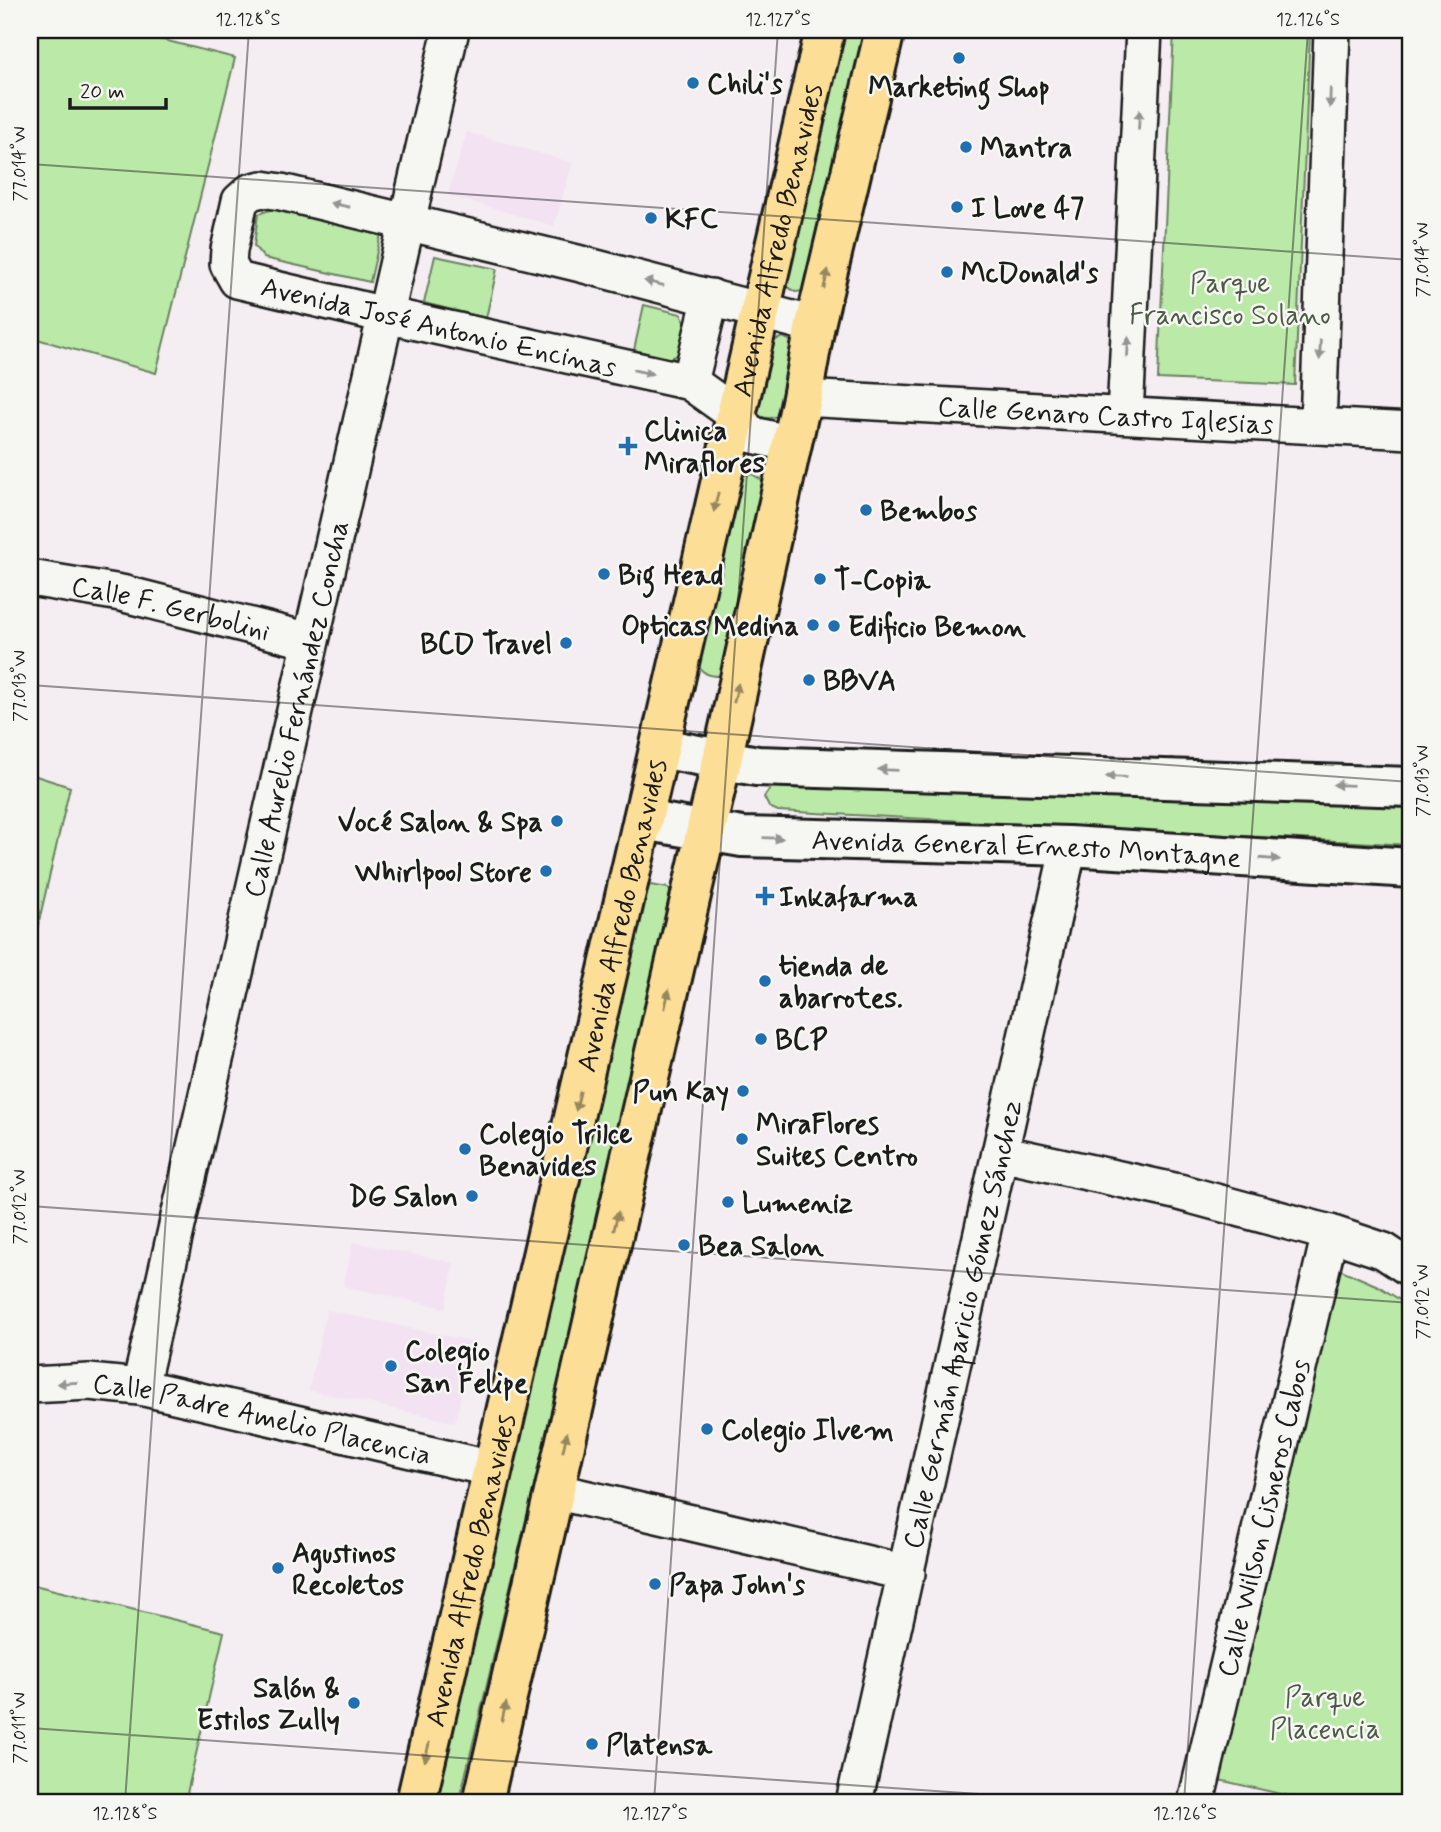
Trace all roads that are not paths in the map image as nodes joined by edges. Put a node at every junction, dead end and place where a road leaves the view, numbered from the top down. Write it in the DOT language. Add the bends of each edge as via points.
graph roads {
  1 [pos="451,30"];
  2 [pos="825,30"];
  3 [pos="885,30"];
  4 [pos="1144,30"];
  5 [pos="1332,30"];
  6 [pos="407,221"];
  7 [pos="711,297"];
  8 [pos="761,312"];
  9 [pos="385,315"];
  10 [pos="815,326"];
  11 [pos="690,382"];
  12 [pos="802,398"];
  13 [pos="736,415"];
  14 [pos="1125,415"];
  15 [pos="1318,426"];
  16 [pos="1411,431"];
  17 [pos="792,444"];
  18 [pos="30,578"];
  19 [pos="310,640"];
  20 [pos="660,748"];
  21 [pos="722,760"];
  22 [pos="1411,787"];
  23 [pos="643,820"];
  24 [pos="705,831"];
  25 [pos="1069,846"];
  26 [pos="1411,868"];
  27 [pos="1000,1153"];
  28 [pos="1330,1233"];
  29 [pos="1411,1269"];
  30 [pos="30,1385"];
  31 [pos="140,1387"];
  32 [pos="493,1469"];
  33 [pos="554,1491"];
  34 [pos="907,1573"];
  35 [pos="416,1802"];
  36 [pos="483,1802"];
  37 [pos="854,1802"];
  38 [pos="1196,1802"];
  1 -- 6 [label="street, Calle Aurelio Fernández Concha"];
  2 -- 8 [label="main road, Avenida Alfredo Benavides"];
  10 -- 3 [label="main road, Avenida Alfredo Benavides, one-way"];
  14 -- 4 [label="street, one-way"];
  5 -- 15 [label="street, one-way"];
  7 -- 6 [label="street, Avenida José Antonio Encinas, one-way"];
  6 -- 9 [label="street, Calle Aurelio Fernández Concha"];
  6 -- 9 [label="street, Avenida José Antonio Encinas, one-way" via="262,189 240,201 233,227 228,264 237,280"];
  7 -- 8 [label="street, Avenida José Antonio Encinas"];
  7 -- 11 [label="street"];
  8 -- 10 [label="street, Avenida José Antonio Encinas"];
  8 -- 13 [label="main road, Avenida Alfredo Benavides"];
  9 -- 11 [label="street, Avenida José Antonio Encinas, one-way"];
  9 -- 19 [label="street, Calle Aurelio Fernández Concha"];
  10 -- 12 [label="main road, Avenida Alfredo Benavides"];
  11 -- 13 [label="street, Avenida José Antonio Encinas"];
  12 -- 14 [label="street, Calle Genaro Castro Iglesias"];
  12 -- 17 [label="main road, Avenida Alfredo Benavides"];
  13 -- 17 [label="street, Avenida José Antonio Encinas" via="749,434"];
  13 -- 20 [label="main road, Avenida Alfredo Benavides, one-way"];
  14 -- 15 [label="street, Calle Genaro Castro Iglesias"];
  15 -- 16 [label="street, Calle Genaro Castro Iglesias"];
  21 -- 17 [label="main road, Avenida Alfredo Benavides, one-way"];
  18 -- 19 [label="street, Calle F. Gerbolini" via="121,593"];
  19 -- 31 [label="street, Calle Aurelio Fernández Concha"];
  20 -- 21 [label="main road"];
  20 -- 23 [label="main road, Avenida Alfredo Benavides"];
  22 -- 21 [label="main road, one-way" via="757,766"];
  21 -- 24 [label="main road, Avenida Alfredo Benavides"];
  23 -- 24 [label="main road, Avenida General Ernesto Montagne"];
  23 -- 32 [label="main road, Avenida Alfredo Benavides, one-way"];
  24 -- 25 [label="main road, Avenida General Ernesto Montagne, one-way" via="742,837"];
  33 -- 24 [label="main road, Avenida Alfredo Benavides, one-way"];
  25 -- 26 [label="main road, Avenida General Ernesto Montagne, one-way"];
  25 -- 27 [label="street, Calle Germán Aparicio Gómez Sánchez"];
  27 -- 28 [label="street" via="1179,1192"];
  27 -- 34 [label="street, Calle Germán Aparicio Gómez Sánchez"];
  28 -- 29 [label="street" via="1384,1251"];
  28 -- 38 [label="street, Calle Wilson Cisneros Cabos"];
  31 -- 30 [label="street, Calle Padre Amelio Placencia, one-way" via="89,1382"];
  31 -- 32 [label="street, Calle Padre Amelio Placencia"];
  32 -- 35 [label="main road, Avenida Alfredo Benavides, one-way"];
  33 -- 34 [label="street"];
  36 -- 33 [label="main road, Avenida Alfredo Benavides, one-way"];
  34 -- 37 [label="street, Calle Germán Aparicio Gómez Sánchez"];
}
